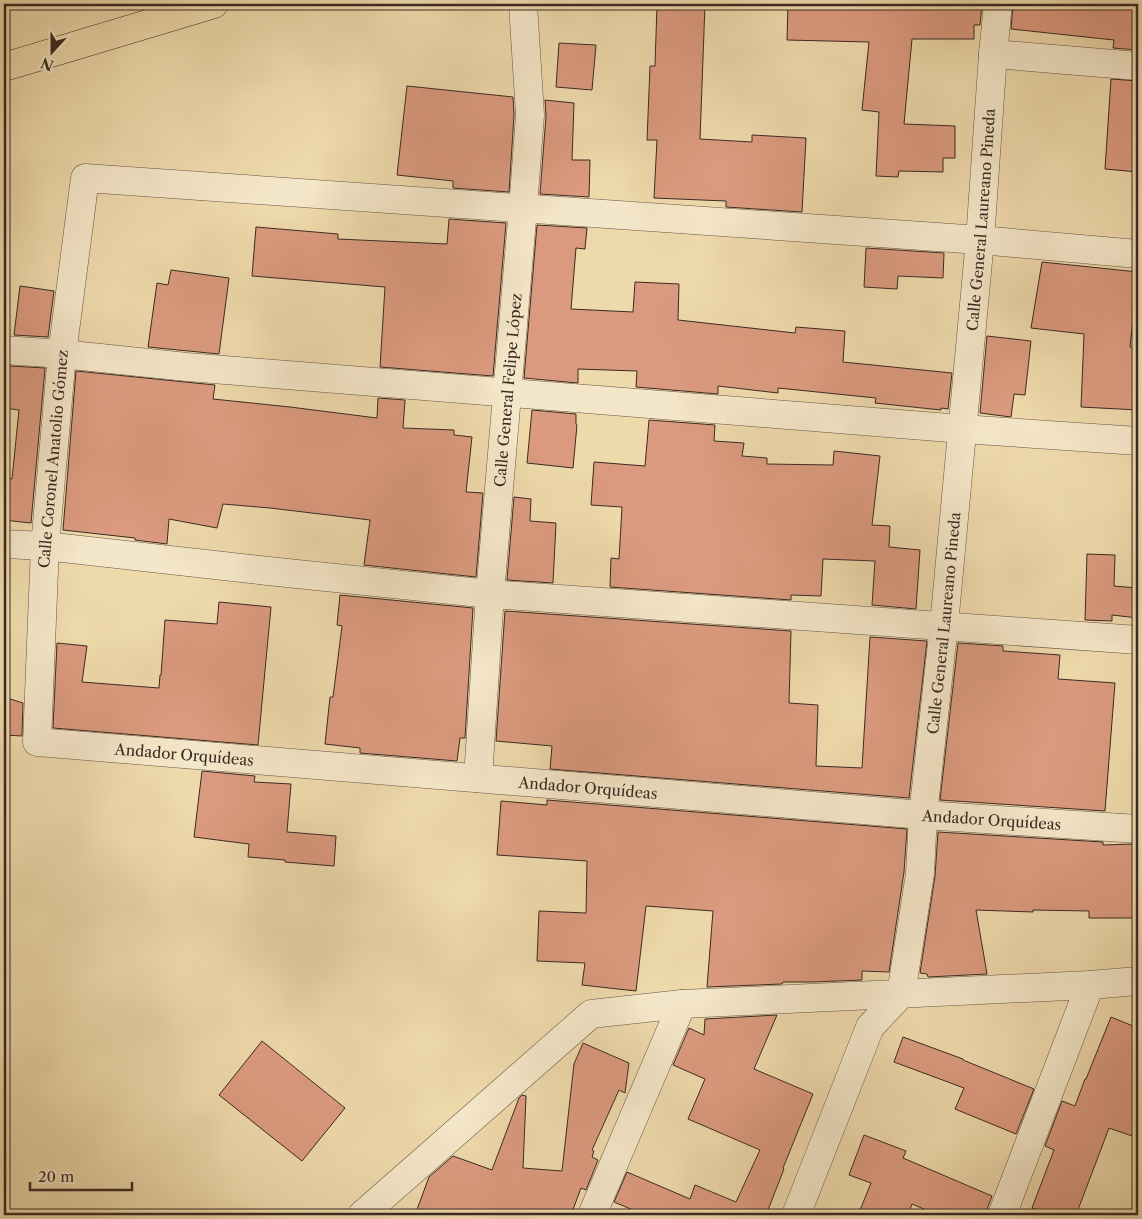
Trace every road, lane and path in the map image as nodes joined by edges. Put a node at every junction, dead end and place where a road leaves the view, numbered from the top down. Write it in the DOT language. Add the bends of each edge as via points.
graph roads {
  1 [pos="214,4"];
  2 [pos="523,4"];
  3 [pos="998,4"];
  4 [pos="993,54"];
  5 [pos="1138,66"];
  6 [pos="4,67"];
  7 [pos="523,208"];
  8 [pos="980,240"];
  9 [pos="1138,254"];
  10 [pos="4,350"];
  11 [pos="62,354"];
  12 [pos="507,393"];
  13 [pos="962,429"];
  14 [pos="1138,441"];
  15 [pos="4,544"];
  16 [pos="45,546"];
  17 [pos="490,594"];
  18 [pos="944,625"];
  19 [pos="1138,640"];
  20 [pos="37,742"];
  21 [pos="478,778"];
  22 [pos="923,815"];
  23 [pos="1138,830"];
  24 [pos="1138,981"];
  25 [pos="1090,985"];
  26 [pos="901,994"];
  27 [pos="682,1004"];
  28 [pos="362,1215"];
  29 [pos="592,1215"];
  30 [pos="796,1215"];
  31 [pos="1002,1215"];
  1 -- 6 [label="main road"];
  2 -- 7 [label="street, Calle General Felipe López" via="530,115"];
  3 -- 4 [label="street, Calle General Laureano Pineda"];
  4 -- 5 [label="street"];
  4 -- 8 [label="street, Calle General Laureano Pineda"];
  7 -- 8 [label="street"];
  7 -- 11 [label="street, Calle Coronel Anatolio Gómez" via="86,178"];
  7 -- 12 [label="street, Calle General Felipe López"];
  8 -- 9 [label="street"];
  8 -- 13 [label="street, Calle General Laureano Pineda"];
  10 -- 11 [label="street"];
  11 -- 12 [label="street" via="187,368"];
  11 -- 16 [label="street, Calle Coronel Anatolio Gómez"];
  12 -- 13 [label="street"];
  12 -- 17 [label="street, Calle General Felipe López"];
  13 -- 14 [label="street"];
  13 -- 18 [label="street, Calle General Laureano Pineda"];
  15 -- 16 [label="street"];
  16 -- 17 [label="street"];
  16 -- 20 [label="street, Calle Coronel Anatolio Gómez"];
  17 -- 18 [label="street"];
  17 -- 21 [label="street, Calle General Felipe López"];
  18 -- 19 [label="street"];
  18 -- 22 [label="street, Calle General Laureano Pineda"];
  20 -- 21 [label="street, Andador Orquídeas"];
  21 -- 22 [label="street, Andador Orquídeas"];
  22 -- 23 [label="street, Andador Orquídeas"];
  22 -- 26 [label="street, Calle General Laureano Pineda" via="920,874"];
  24 -- 25 [label="street"];
  25 -- 26 [label="street"];
  25 -- 31 [label="street"];
  26 -- 27 [label="street"];
  26 -- 30 [label="street" via="870,1027"];
  27 -- 28 [label="street" via="591,1014"];
  27 -- 29 [label="street"];
}
